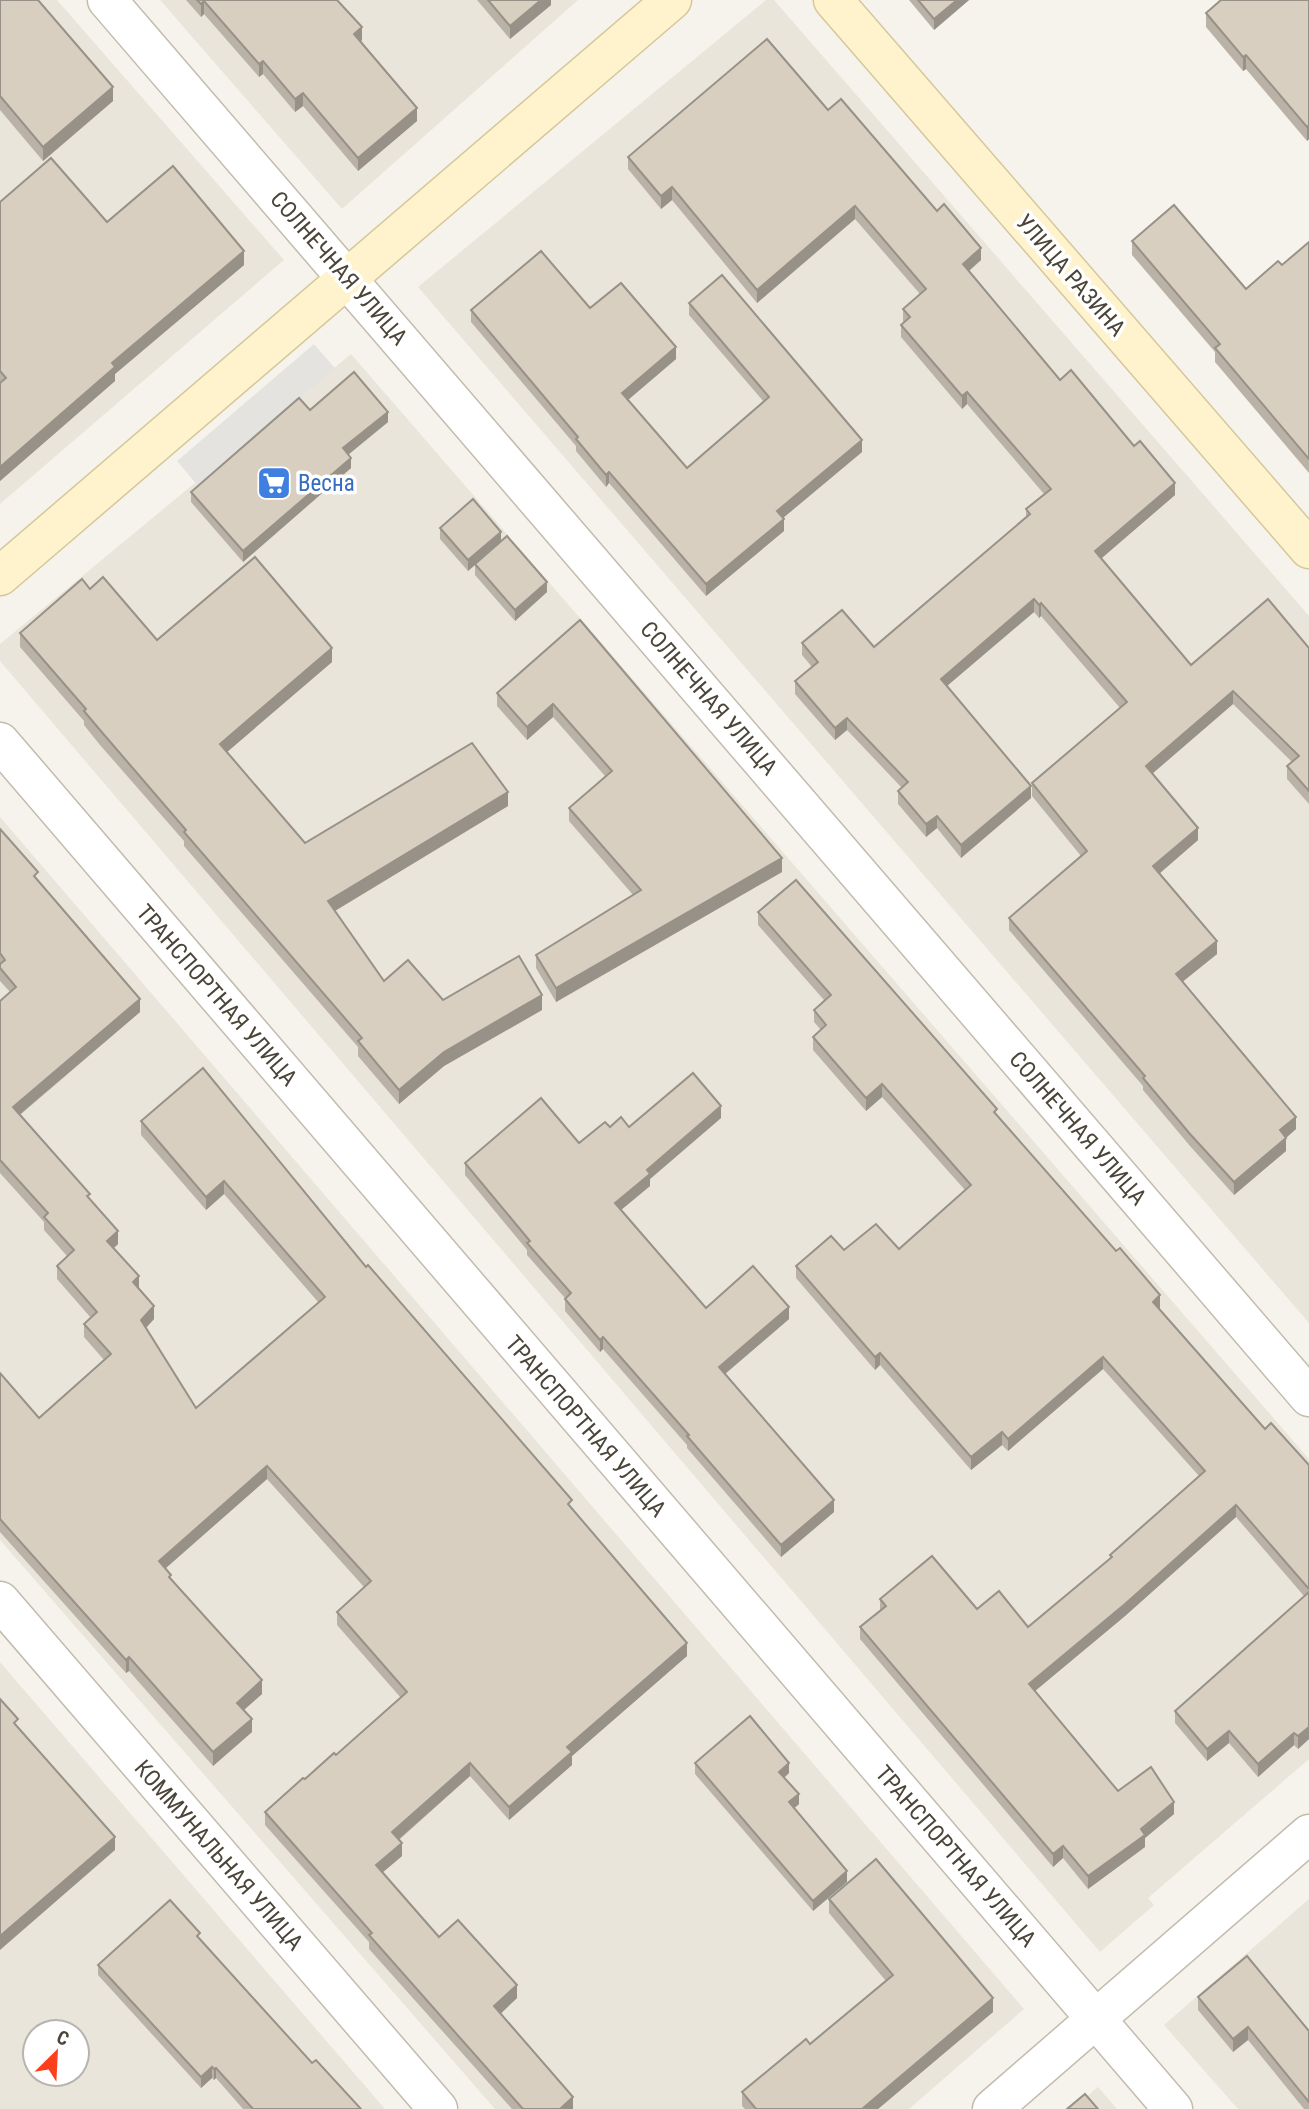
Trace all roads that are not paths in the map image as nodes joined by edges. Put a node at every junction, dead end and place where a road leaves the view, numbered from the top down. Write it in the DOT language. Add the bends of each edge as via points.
graph roads {
  1 [pos="107,0"];
  2 [pos="671,0"];
  3 [pos="832,0"];
  4 [pos="348,278"];
  5 [pos="1309,549"];
  6 [pos="0,576"];
  7 [pos="0,742"];
  8 [pos="1309,1397"];
  9 [pos="0,1601"];
  10 [pos="1309,1834"];
  11 [pos="1095,2019"];
  12 [pos="438,2109"];
  13 [pos="992,2109"];
  14 [pos="1174,2109"];
  1 -- 4 [label="street, СОЛНЕЧНАЯ УЛИЦА"];
  2 -- 4 [label="street"];
  3 -- 5 [label="street, УЛИЦА РАЗИНА"];
  4 -- 6 [label="street"];
  4 -- 8 [label="street, СОЛНЕЧНАЯ УЛИЦА"];
  7 -- 11 [label="street, ТРАНСПОРТНАЯ УЛИЦА"];
  9 -- 12 [label="street, КОММУНАЛЬНАЯ УЛИЦА"];
  10 -- 11 [label="street"];
  11 -- 13 [label="street"];
  11 -- 14 [label="street, ТРАНСПОРТНАЯ УЛИЦА"];
}
